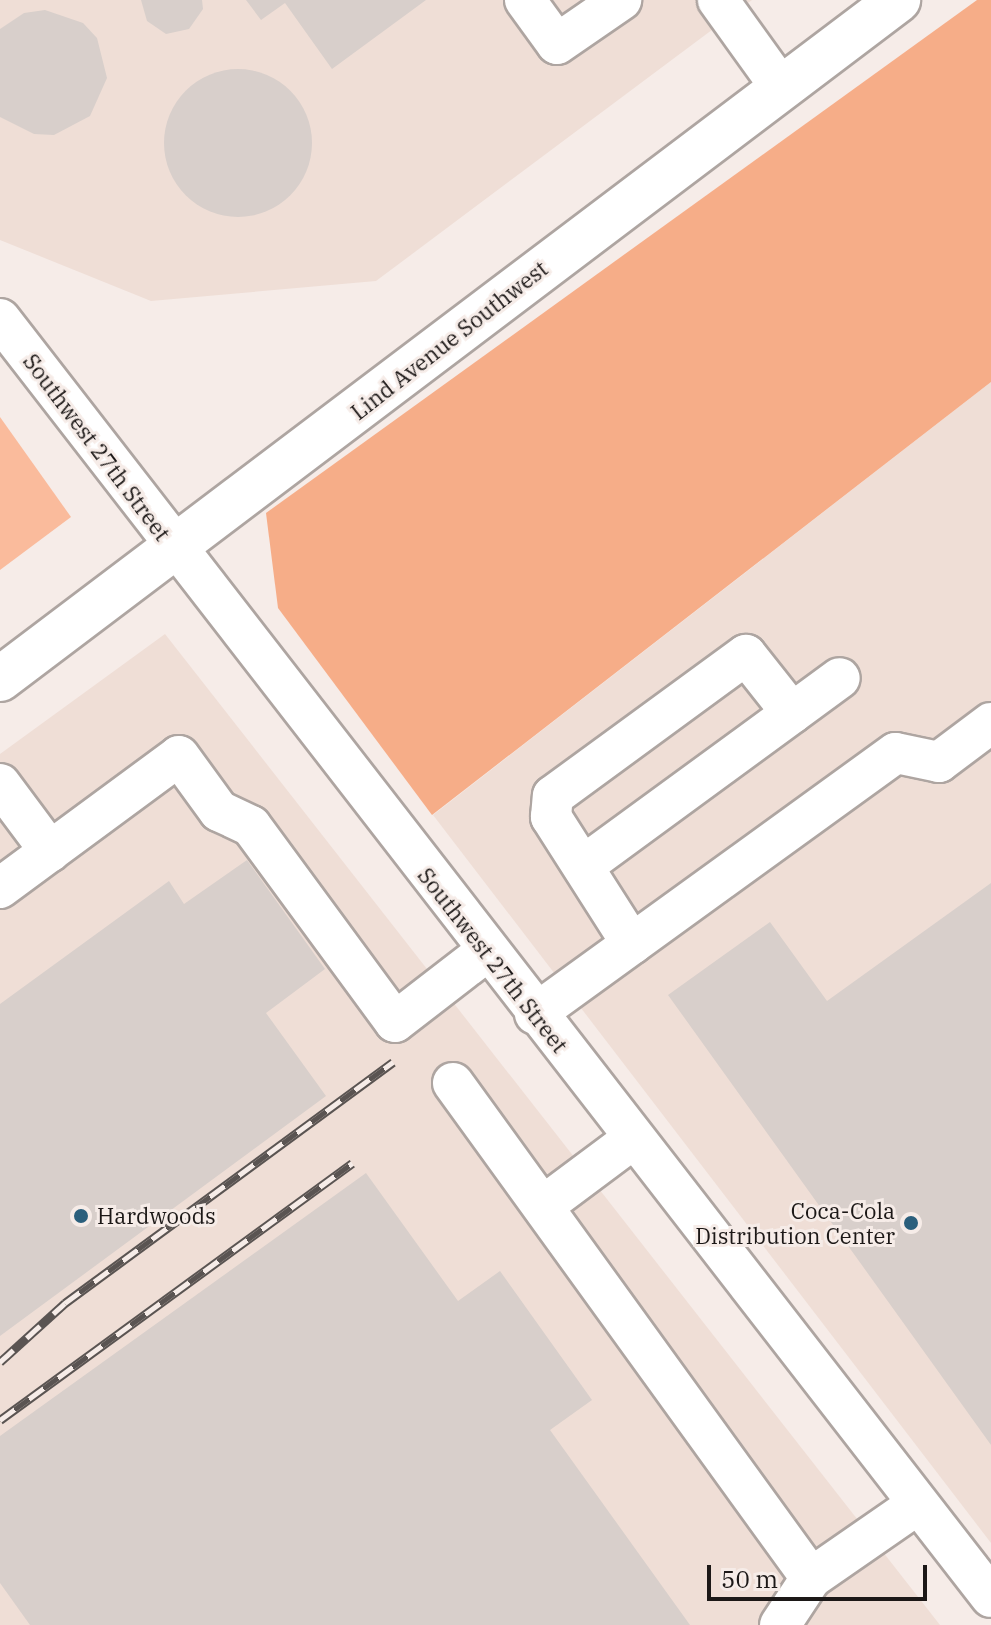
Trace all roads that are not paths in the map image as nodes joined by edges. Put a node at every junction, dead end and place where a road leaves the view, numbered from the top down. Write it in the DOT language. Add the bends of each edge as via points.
graph roads {
  1 [pos="525,0"];
  2 [pos="621,0"];
  3 [pos="718,0"];
  4 [pos="898,0"];
  5 [pos="779,85"];
  6 [pos="0,319"];
  7 [pos="176,550"];
  8 [pos="840,678"];
  9 [pos="0,679"];
  10 [pos="792,713"];
  11 [pos="991,723"];
  12 [pos="0,784"];
  13 [pos="50,851"];
  14 [pos="583,866"];
  15 [pos="0,888"];
  16 [pos="632,944"];
  17 [pos="487,951"];
  18 [pos="535,1014"];
  19 [pos="453,1083"];
  20 [pos="633,1139"];
  21 [pos="543,1206"];
  22 [pos="918,1504"];
  23 [pos="811,1578"];
  24 [pos="991,1597"];
  25 [pos="780,1625"];
  1 -- 2 [label="street" via="557,44"];
  3 -- 5 [label="street"];
  4 -- 5 [label="main road, Lind Avenue Southwest"];
  5 -- 7 [label="main road, Lind Avenue Southwest"];
  6 -- 7 [label="street, Southwest 27th Street"];
  7 -- 9 [label="main road, Lind Avenue Southwest"];
  7 -- 17 [label="street, Southwest 27th Street"];
  8 -- 10 [label="street"];
  10 -- 14 [label="street"];
  10 -- 14 [label="street" via="746,655 553,796 551,817"];
  11 -- 16 [label="street" via="939,762 896,753"];
  12 -- 13 [label="street"];
  13 -- 15 [label="street"];
  13 -- 17 [label="street" via="179,756 219,811 251,826 395,1022"];
  14 -- 16 [label="street"];
  16 -- 18 [label="street"];
  17 -- 18 [label="street, Southwest 27th Street"];
  18 -- 20 [label="street, Southwest 27th Street"];
  19 -- 21 [label="street"];
  20 -- 21 [label="street"];
  20 -- 22 [label="street, Southwest 27th Street"];
  21 -- 23 [label="street"];
  22 -- 23 [label="street"];
  22 -- 24 [label="street, Southwest 27th Street"];
  23 -- 25 [label="street"];
}
